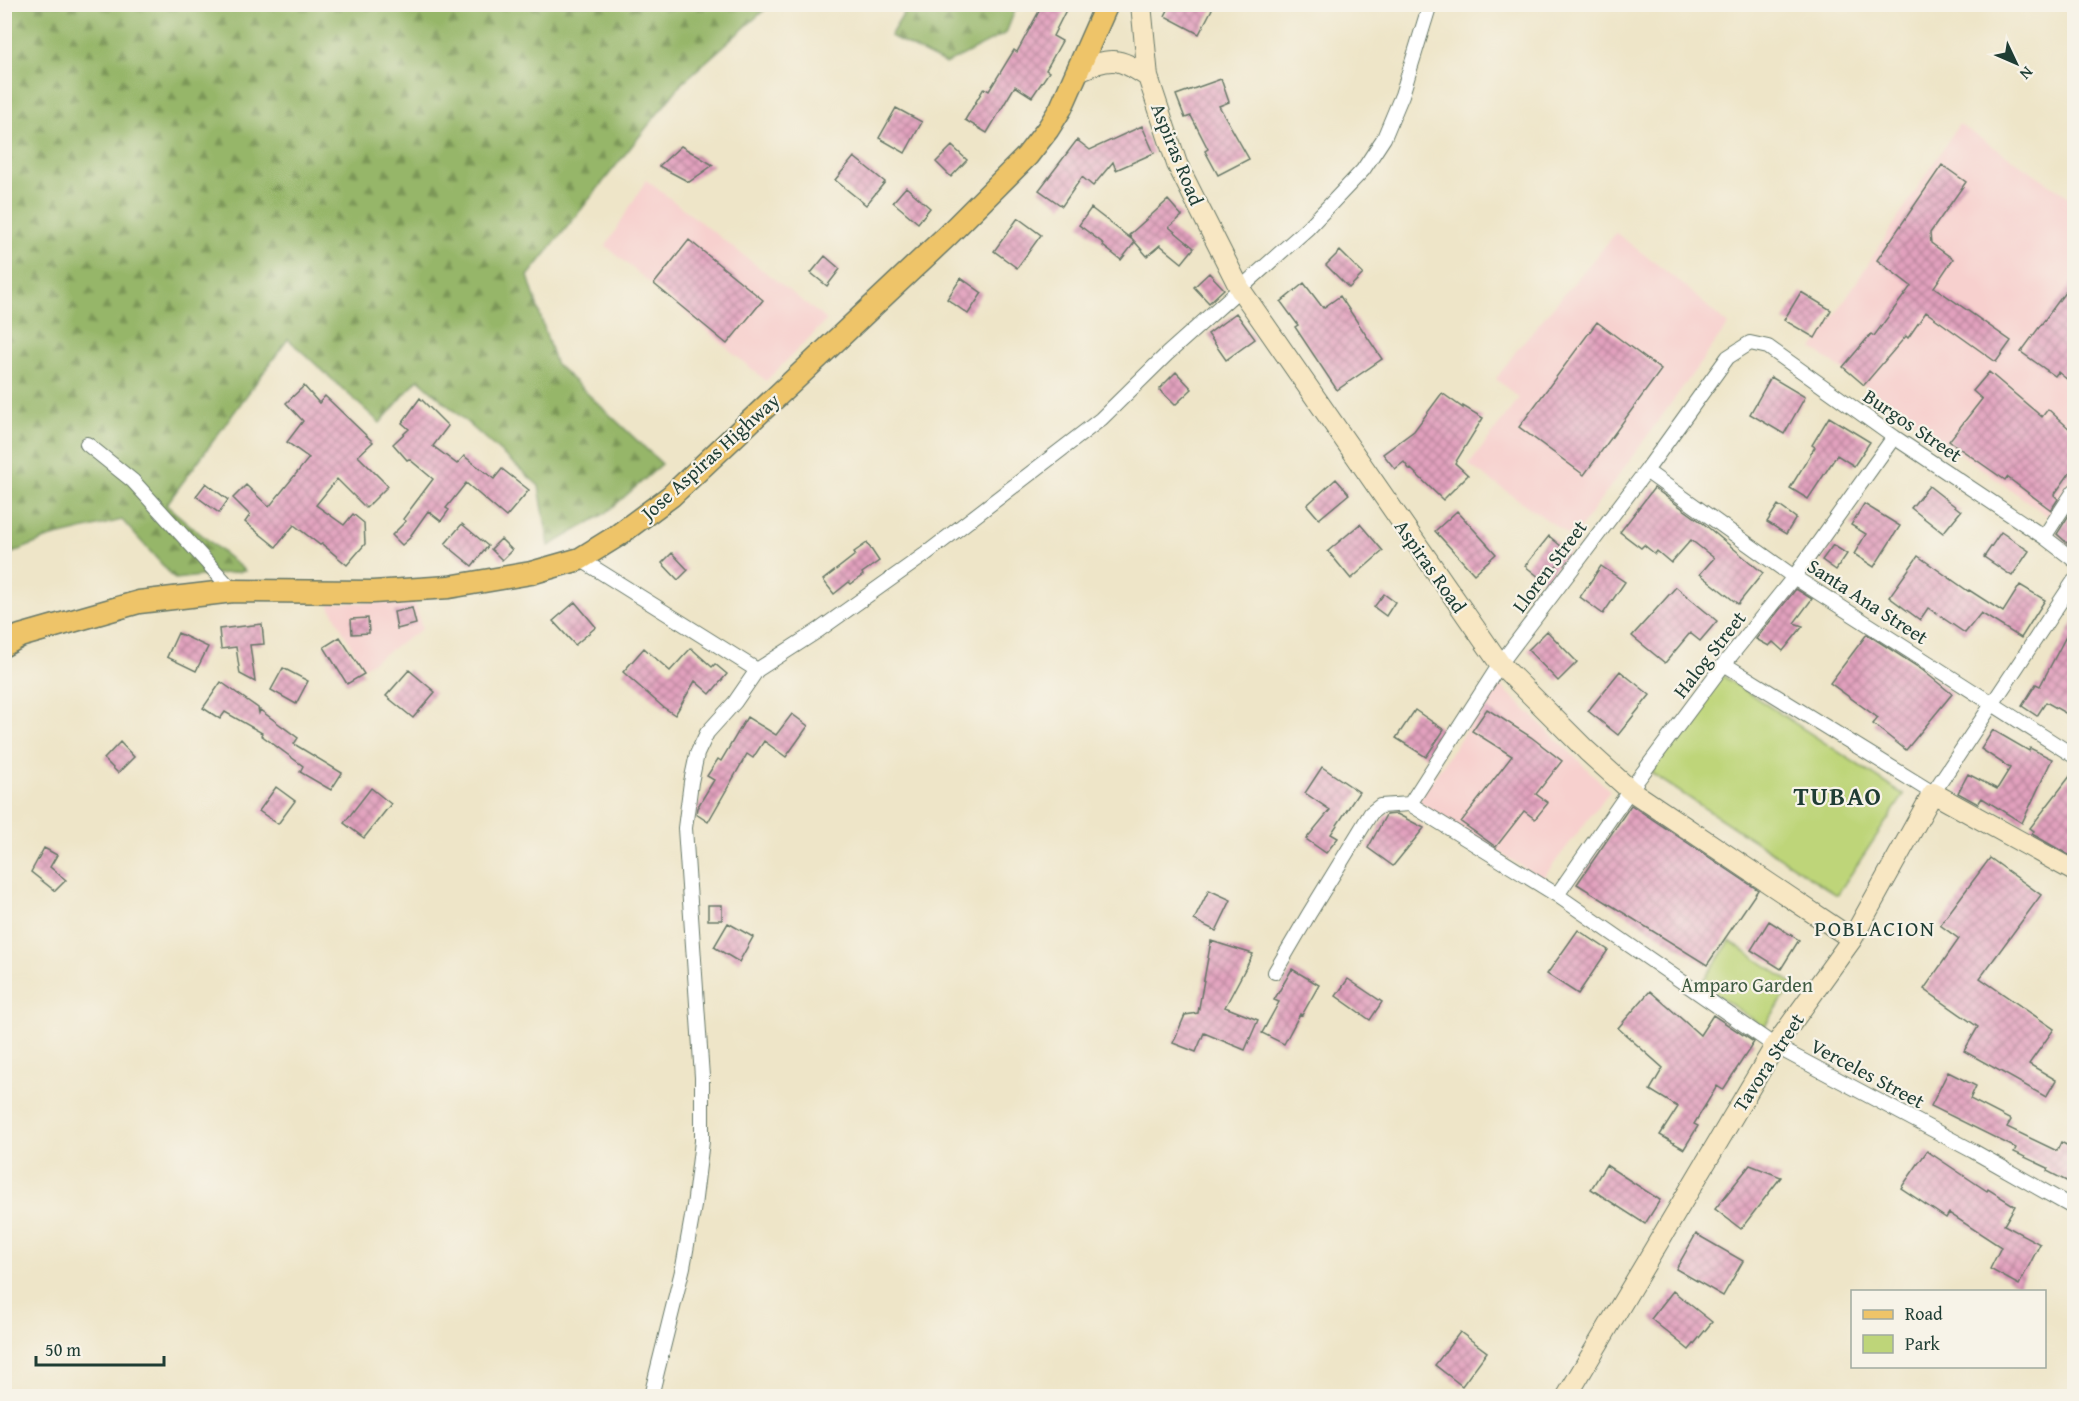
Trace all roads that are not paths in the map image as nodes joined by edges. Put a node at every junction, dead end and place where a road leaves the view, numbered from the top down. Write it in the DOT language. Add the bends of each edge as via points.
graph roads {
  1 [pos="1107,4"];
  2 [pos="1141,4"];
  3 [pos="1430,4"];
  4 [pos="1076,72"];
  5 [pos="1148,78"];
  6 [pos="1240,290"];
  7 [pos="1728,357"];
  8 [pos="1894,437"];
  9 [pos="87,444"];
  10 [pos="1646,471"];
  11 [pos="2074,491"];
  12 [pos="2044,537"];
  13 [pos="580,559"];
  14 [pos="2074,560"];
  15 [pos="1794,577"];
  16 [pos="2074,581"];
  17 [pos="233,591"];
  18 [pos="4,645"];
  19 [pos="1500,664"];
  20 [pos="1724,664"];
  21 [pos="757,670"];
  22 [pos="1992,705"];
  23 [pos="2074,756"];
  24 [pos="1630,790"];
  25 [pos="1933,793"];
  26 [pos="1410,804"];
  27 [pos="2074,871"];
  28 [pos="1557,895"];
  29 [pos="1852,939"];
  30 [pos="1275,972"];
  31 [pos="1775,1046"];
  32 [pos="2074,1208"];
  33 [pos="651,1396"];
  34 [pos="1567,1396"];
  1 -- 4 [label="main road, Jose Aspiras Highway"];
  2 -- 5 [label="main road, Aspiras Road"];
  3 -- 6 [label="street" via="1402,95 1384,138 1363,170 1308,228"];
  4 -- 5 [label="main road, Aspiras Road" via="1112,60 1125,63"];
  4 -- 13 [label="main road, Jose Aspiras Highway" via="1061,108 1036,145 971,212 671,496"];
  5 -- 6 [label="main road, Aspiras Road" via="1177,164"];
  6 -- 19 [label="main road, Aspiras Road"];
  6 -- 21 [label="street" via="1101,419 1058,453 819,630"];
  7 -- 8 [label="street, Burgos Street" via="1750,343 1768,347"];
  7 -- 10 [label="street, Lloren Street"];
  8 -- 12 [label="street, Burgos Street"];
  8 -- 15 [label="street, Halog Street"];
  9 -- 17 [label="street" via="133,481"];
  10 -- 15 [label="street, Santa Ana Street"];
  10 -- 19 [label="street, Lloren Street"];
  11 -- 12 [label="street"];
  12 -- 14 [label="street, Burgos Street"];
  13 -- 17 [label="main road, Jose Aspiras Highway" via="531,573 449,587 373,592"];
  13 -- 21 [label="street"];
  15 -- 20 [label="street, Halog Street"];
  15 -- 22 [label="street, Santa Ana Street"];
  16 -- 22 [label="street, Tavora Street"];
  17 -- 18 [label="main road, Jose Aspiras Highway" via="139,602 20,636"];
  19 -- 24 [label="main road, Aspiras Road"];
  19 -- 26 [label="street, Lloren Street"];
  20 -- 24 [label="street, Halog Street"];
  20 -- 25 [label="street"];
  21 -- 33 [label="street" via="707,733 691,782 685,828 702,1077 702,1141 683,1267"];
  22 -- 23 [label="street, Santa Ana Street"];
  22 -- 25 [label="street, Tavora Street"];
  24 -- 28 [label="street, Halog Street"];
  24 -- 29 [label="main road, Aspiras Road"];
  25 -- 27 [label="main road"];
  25 -- 29 [label="main road, Tavora Street"];
  26 -- 28 [label="street, Verceles Street"];
  26 -- 30 [label="street" via="1380,806 1371,813"];
  28 -- 31 [label="street, Verceles Street"];
  29 -- 31 [label="main road, Tavora Street"];
  31 -- 32 [label="street, Verceles Street"];
  31 -- 34 [label="main road, Tavora Street"];
}
